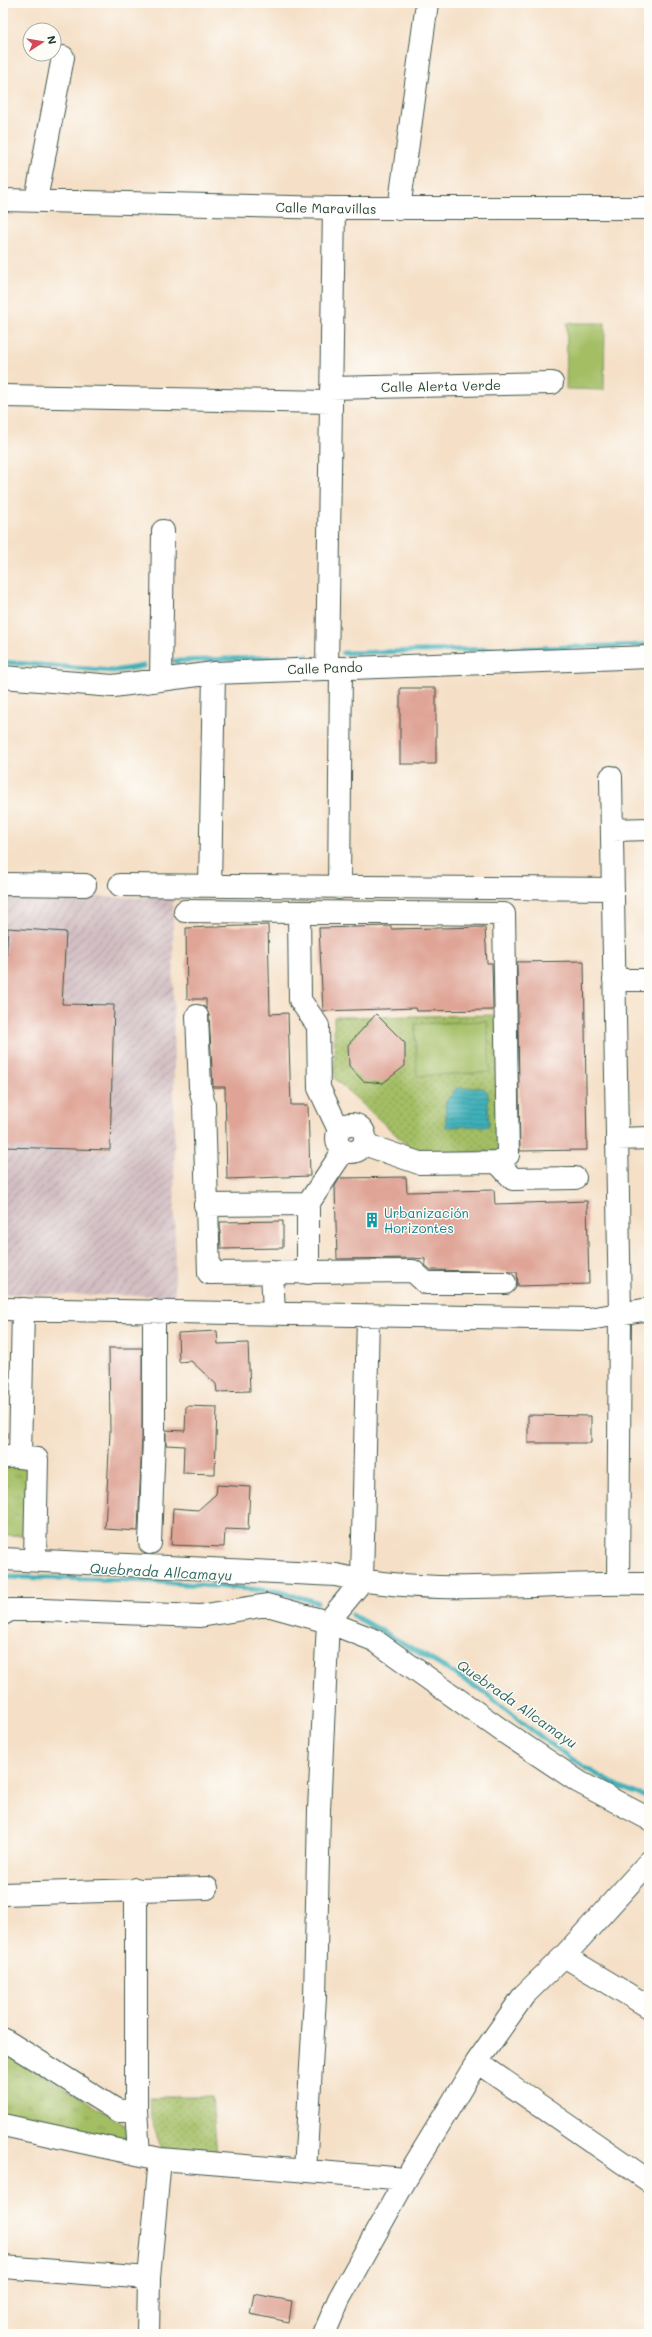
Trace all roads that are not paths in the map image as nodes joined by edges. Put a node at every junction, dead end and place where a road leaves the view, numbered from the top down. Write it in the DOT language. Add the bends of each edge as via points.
graph roads {
  1 [pos="427,3"];
  2 [pos="63,57"];
  3 [pos="3,200"];
  4 [pos="36,200"];
  5 [pos="334,208"];
  6 [pos="649,208"];
  7 [pos="399,209"];
  8 [pos="552,383"];
  9 [pos="331,395"];
  10 [pos="3,396"];
  11 [pos="163,531"];
  12 [pos="649,657"];
  13 [pos="334,668"];
  14 [pos="214,673"];
  15 [pos="3,677"];
  16 [pos="160,680"];
  17 [pos="611,777"];
  18 [pos="649,829"];
  19 [pos="612,830"];
  20 [pos="3,884"];
  21 [pos="85,885"];
  22 [pos="120,885"];
  23 [pos="210,886"];
  24 [pos="339,888"];
  25 [pos="613,889"];
  26 [pos="184,911"];
  27 [pos="299,913"];
  28 [pos="614,980"];
  29 [pos="649,980"];
  30 [pos="197,1016"];
  31 [pos="649,1138"];
  32 [pos="617,1139"];
  33 [pos="349,1141"];
  34 [pos="497,1162"];
  35 [pos="575,1178"];
  36 [pos="308,1204"];
  37 [pos="206,1205"];
  38 [pos="272,1272"];
  39 [pos="308,1273"];
  40 [pos="505,1283"];
  41 [pos="649,1308"];
  42 [pos="13,1309"];
  43 [pos="154,1311"];
  44 [pos="274,1312"];
  45 [pos="620,1315"];
  46 [pos="368,1316"];
  47 [pos="12,1457"];
  48 [pos="150,1543"];
  49 [pos="3,1559"];
  50 [pos="35,1559"];
  51 [pos="362,1581"];
  52 [pos="618,1584"];
  53 [pos="649,1584"];
  54 [pos="3,1614"];
  55 [pos="328,1622"];
  56 [pos="649,1819"];
  57 [pos="649,1862"];
  58 [pos="207,1888"];
  59 [pos="136,1889"];
  60 [pos="3,1894"];
  61 [pos="564,1956"];
  62 [pos="649,2007"];
  63 [pos="3,2039"];
  64 [pos="477,2062"];
  65 [pos="136,2110"];
  66 [pos="3,2126"];
  67 [pos="139,2154"];
  68 [pos="160,2159"];
  69 [pos="305,2171"];
  70 [pos="648,2178"];
  71 [pos="406,2179"];
  72 [pos="3,2267"];
  73 [pos="149,2278"];
  74 [pos="148,2334"];
  75 [pos="324,2334"];
  1 -- 7 [label="street"];
  2 -- 4 [label="street"];
  3 -- 4 [label="street, Calle Maravillas"];
  4 -- 5 [label="street, Calle Maravillas"];
  5 -- 7 [label="street, Calle Maravillas"];
  5 -- 9 [label="street"];
  6 -- 7 [label="street, Calle Maravillas"];
  8 -- 9 [label="street, Calle Alerta Verde"];
  9 -- 10 [label="street, Calle Alerta Verde"];
  9 -- 13 [label="street"];
  11 -- 16 [label="street"];
  12 -- 13 [label="street, Calle Pando"];
  13 -- 14 [label="street, Calle Pando"];
  13 -- 24 [label="street"];
  14 -- 16 [label="street, Calle Pando"];
  14 -- 23 [label="street"];
  15 -- 16 [label="street, Calle Pando" via="113,686"];
  17 -- 19 [label="street"];
  18 -- 19 [label="street"];
  19 -- 25 [label="street"];
  20 -- 21 [label="street"];
  22 -- 23 [label="street"];
  23 -- 24 [label="street"];
  24 -- 25 [label="street"];
  25 -- 28 [label="street"];
  26 -- 27 [label="street"];
  27 -- 33 [label="street" via="300,1000 318,1026 320,1088"];
  27 -- 34 [label="street" via="504,914 508,1155"];
  28 -- 29 [label="street"];
  28 -- 32 [label="street"];
  30 -- 37 [label="street" via="200,1087 204,1105"];
  31 -- 32 [label="street"];
  32 -- 45 [label="street"];
  33 -- 34 [label="street" via="419,1163"];
  33 -- 36 [label="street"];
  34 -- 35 [label="street" via="513,1179"];
  36 -- 37 [label="street"];
  36 -- 39 [label="street"];
  37 -- 38 [label="street" via="208,1272"];
  38 -- 39 [label="street"];
  38 -- 44 [label="street"];
  39 -- 40 [label="street" via="413,1271 426,1283"];
  41 -- 45 [label="street"];
  42 -- 43 [label="street"];
  42 -- 47 [label="street"];
  43 -- 44 [label="street"];
  43 -- 48 [label="street" via="154,1438"];
  44 -- 46 [label="street"];
  45 -- 46 [label="street" via="589,1319"];
  45 -- 52 [label="street"];
  46 -- 51 [label="street"];
  47 -- 50 [label="street" via="36,1459"];
  49 -- 50 [label="street"];
  50 -- 51 [label="street" via="336,1575"];
  51 -- 52 [label="street" via="464,1588"];
  51 -- 55 [label="street"];
  52 -- 53 [label="street"];
  54 -- 55 [label="street" via="10,1610 42,1610 200,1616 267,1605"];
  55 -- 56 [label="street" via="374,1640 579,1782"];
  55 -- 69 [label="street" via="319,1810 315,1997"];
  57 -- 61 [label="street"];
  58 -- 59 [label="street"];
  59 -- 60 [label="street"];
  59 -- 65 [label="street"];
  61 -- 62 [label="street"];
  61 -- 64 [label="street" via="524,1996"];
  63 -- 65 [label="street" via="118,2111"];
  64 -- 70 [label="street"];
  64 -- 71 [label="street"];
  65 -- 67 [label="street"];
  66 -- 67 [label="street"];
  67 -- 68 [label="street"];
  68 -- 69 [label="street"];
  68 -- 73 [label="street"];
  69 -- 71 [label="street"];
  71 -- 75 [label="street" via="339,2299"];
  72 -- 73 [label="street"];
  73 -- 74 [label="street"];
}
